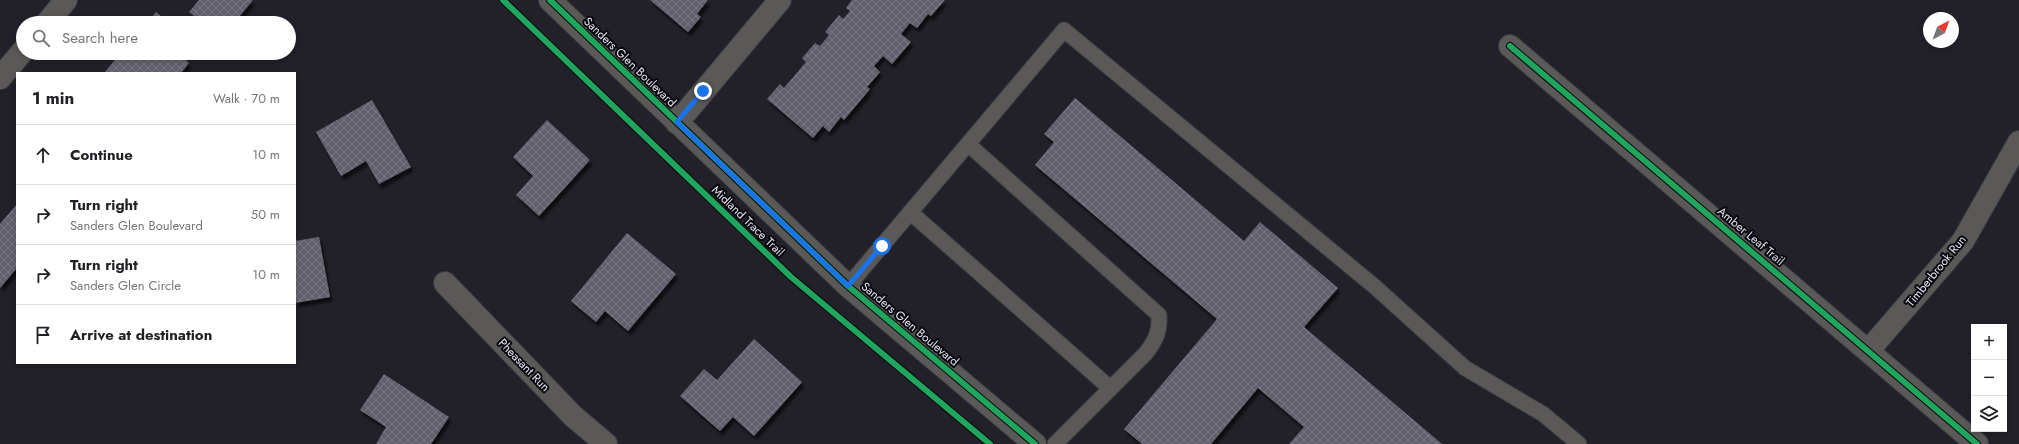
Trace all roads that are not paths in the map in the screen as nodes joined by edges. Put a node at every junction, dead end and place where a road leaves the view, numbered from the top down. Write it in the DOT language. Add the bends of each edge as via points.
graph roads {
  1 [pos="66,0"];
  2 [pos="550,0"];
  3 [pos="780,0"];
  4 [pos="53,16"];
  5 [pos="1510,46"];
  6 [pos="16,59"];
  7 [pos="0,78"];
  8 [pos="677,122"];
  9 [pos="2019,142"];
  10 [pos="968,144"];
  11 [pos="910,212"];
  12 [pos="445,283"];
  13 [pos="848,286"];
  14 [pos="1868,352"];
  15 [pos="1110,388"];
  16 [pos="606,444"];
  17 [pos="1035,444"];
  18 [pos="1054,444"];
  19 [pos="1579,444"];
  20 [pos="1977,444"];
  1 -- 4 [label="street"];
  2 -- 8 [label="street, Sanders Glen Boulevard"];
  3 -- 8 [label="street"];
  5 -- 14 [label="street, Amber Leaf Trail"];
  6 -- 7 [label="street"];
  8 -- 13 [label="street, Sanders Glen Boulevard"];
  9 -- 14 [label="street, Timberbrook Run" via="1963,241"];
  10 -- 11 [label="lane"];
  10 -- 15 [label="lane" via="1159,315 1160,328 1157,337 1146,353"];
  10 -- 19 [label="lane" via="1064,30 1374,286 1465,368 1543,414"];
  11 -- 13 [label="lane"];
  11 -- 15 [label="lane"];
  12 -- 16 [label="street, Pheasant Run" via="573,416"];
  13 -- 17 [label="street, Sanders Glen Boulevard"];
  14 -- 20 [label="street, Amber Leaf Trail"];
  15 -- 18 [label="lane"];
}
